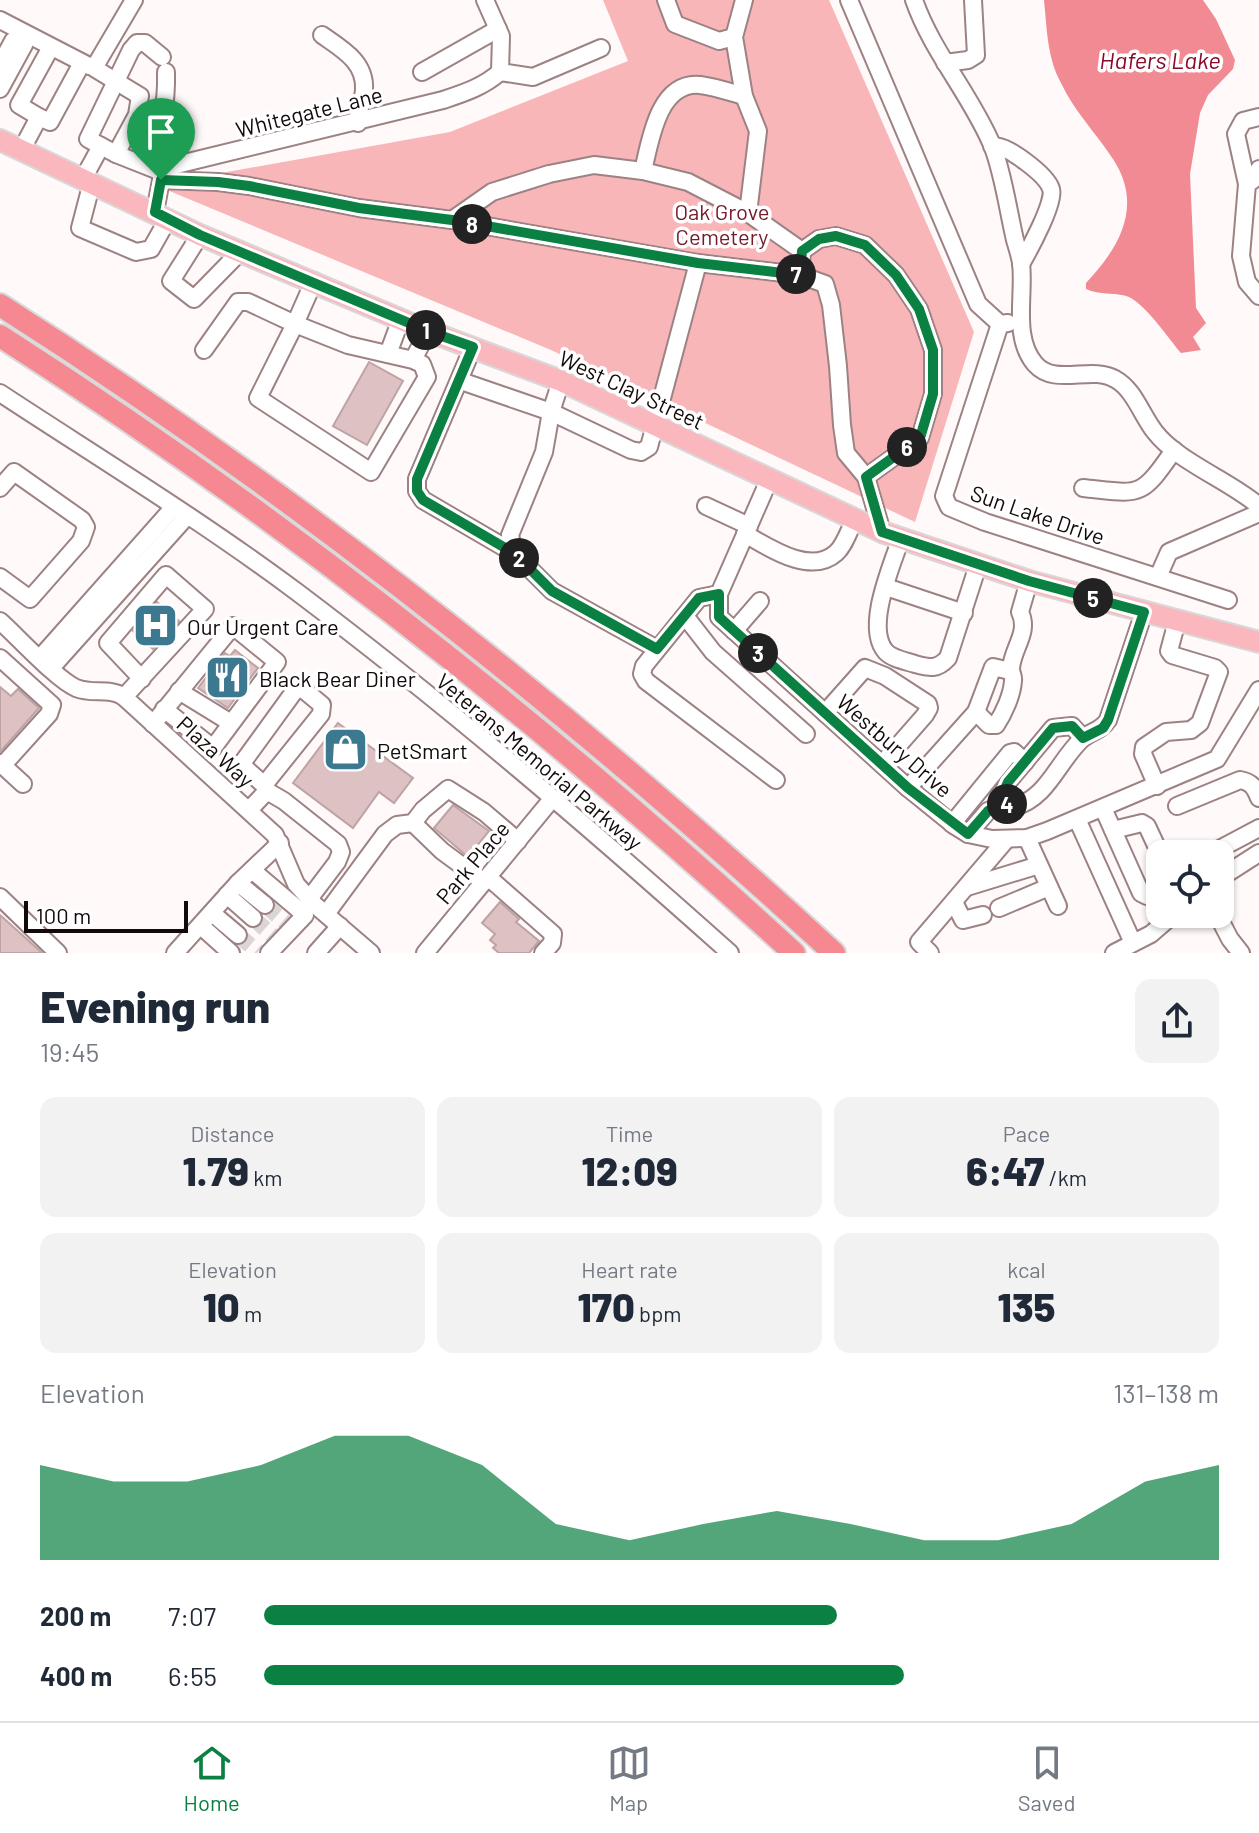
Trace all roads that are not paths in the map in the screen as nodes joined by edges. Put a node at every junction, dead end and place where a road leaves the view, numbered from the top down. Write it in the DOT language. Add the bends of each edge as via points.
graph roads {
  1 [pos="134,0"];
  2 [pos="485,0"];
  3 [pos="666,0"];
  4 [pos="744,0"];
  5 [pos="849,0"];
  6 [pos="914,0"];
  7 [pos="973,0"];
  8 [pos="0,20"];
  9 [pos="498,29"];
  10 [pos="322,35"];
  11 [pos="23,37"];
  12 [pos="734,37"];
  13 [pos="51,47"];
  14 [pos="601,48"];
  15 [pos="945,63"];
  16 [pos="0,65"];
  17 [pos="88,66"];
  18 [pos="422,72"];
  19 [pos="500,72"];
  20 [pos="117,81"];
  21 [pos="0,89"];
  22 [pos="744,96"];
  23 [pos="39,117"];
  24 [pos="1259,117"];
  25 [pos="358,123"];
  26 [pos="0,140"];
  27 [pos="992,146"];
  28 [pos="22,149"];
  29 [pos="109,150"];
  30 [pos="1259,169"];
  31 [pos="643,171"];
  32 [pos="158,173"];
  33 [pos="88,180"];
  34 [pos="1247,184"];
  35 [pos="748,213"];
  36 [pos="161,215"];
  37 [pos="452,220"];
  38 [pos="200,235"];
  39 [pos="802,251"];
  40 [pos="240,252"];
  41 [pos="698,263"];
  42 [pos="1021,264"];
  43 [pos="800,275"];
  44 [pos="314,281"];
  45 [pos="1259,296"];
  46 [pos="0,305"];
  47 [pos="401,319"];
  48 [pos="1021,321"];
  49 [pos="295,324"];
  50 [pos="1000,324"];
  51 [pos="428,331"];
  52 [pos="0,336"];
  53 [pos="473,347"];
  54 [pos="204,350"];
  55 [pos="388,354"];
  56 [pos="413,360"];
  57 [pos="461,381"];
  58 [pos="561,381"];
  59 [pos="0,393"];
  60 [pos="551,412"];
  61 [pos="654,424"];
  62 [pos="1174,450"];
  63 [pos="866,477"];
  64 [pos="769,480"];
  65 [pos="0,488"];
  66 [pos="1083,488"];
  67 [pos="706,506"];
  68 [pos="1259,506"];
  69 [pos="180,512"];
  70 [pos="1259,513"];
  71 [pos="855,519"];
  72 [pos="747,530"];
  73 [pos="891,535"];
  74 [pos="514,553"];
  75 [pos="978,565"];
  76 [pos="0,577"];
  77 [pos="1158,577"];
  78 [pos="1029,581"];
  79 [pos="886,587"];
  80 [pos="719,594"];
  81 [pos="1228,600"];
  82 [pos="760,601"];
  83 [pos="1144,612"];
  84 [pos="964,613"];
  85 [pos="685,616"];
  86 [pos="0,621"];
  87 [pos="1177,621"];
  88 [pos="734,631"];
  89 [pos="1259,642"];
  90 [pos="657,649"];
  91 [pos="45,663"];
  92 [pos="2,664"];
  93 [pos="1010,671"];
  94 [pos="142,679"];
  95 [pos="1259,690"];
  96 [pos="179,691"];
  97 [pos="124,697"];
  98 [pos="164,709"];
  99 [pos="976,712"];
  100 [pos="825,713"];
  101 [pos="231,723"];
  102 [pos="153,724"];
  103 [pos="806,734"];
  104 [pos="1083,738"];
  105 [pos="1025,762"];
  106 [pos="882,764"];
  107 [pos="1,765"];
  108 [pos="776,780"];
  109 [pos="23,784"];
  110 [pos="1157,786"];
  111 [pos="266,788"];
  112 [pos="908,788"];
  113 [pos="1259,798"];
  114 [pos="552,799"];
  115 [pos="1008,803"];
  116 [pos="1177,806"];
  117 [pos="1103,808"];
  118 [pos="249,810"];
  119 [pos="1077,819"];
  120 [pos="413,823"];
  121 [pos="952,824"];
  122 [pos="1259,828"];
  123 [pos="1113,830"];
  124 [pos="968,834"];
  125 [pos="1027,838"];
  126 [pos="1006,840"];
  127 [pos="1154,840"];
  128 [pos="518,841"];
  129 [pos="1234,841"];
  130 [pos="280,843"];
  131 [pos="1259,853"];
  132 [pos="1039,865"];
  133 [pos="1234,869"];
  134 [pos="252,870"];
  135 [pos="486,880"];
  136 [pos="967,887"];
  137 [pos="1049,887"];
  138 [pos="233,889"];
  139 [pos="1146,896"];
  140 [pos="0,897"];
  141 [pos="309,899"];
  142 [pos="954,902"];
  143 [pos="265,905"];
  144 [pos="1058,906"];
  145 [pos="326,914"];
  146 [pos="253,918"];
  147 [pos="206,920"];
  148 [pos="340,926"];
  149 [pos="1158,928"];
  150 [pos="1224,928"];
  151 [pos="238,935"];
  152 [pos="1133,943"];
  153 [pos="274,944"];
  154 [pos="181,951"];
  155 [pos="364,951"];
  156 [pos="58,953"];
  157 [pos="231,953"];
  158 [pos="316,953"];
  159 [pos="425,953"];
  160 [pos="543,953"];
  161 [pos="730,953"];
  162 [pos="794,953"];
  163 [pos="834,953"];
  164 [pos="930,953"];
  165 [pos="1114,953"];
  166 [pos="1241,953"];
  1 -- 17 [label="street"];
  2 -- 9 [label="street"];
  3 -- 12 [label="street" via="675,24 719,41"];
  4 -- 12 [label="street"];
  5 -- 50 [label="street" via="978,304"];
  6 -- 15 [label="street"];
  7 -- 15 [label="street" via="976,55"];
  8 -- 11 [label="street"];
  9 -- 18 [label="street"];
  9 -- 19 [label="street"];
  10 -- 25 [label="street" via="361,68 365,89"];
  11 -- 13 [label="street"];
  11 -- 16 [label="street" via="13,41"];
  11 -- 21 [label="street" via="24,45"];
  12 -- 22 [label="street"];
  13 -- 17 [label="street"];
  13 -- 23 [label="street" via="19,105"];
  14 -- 19 [label="street" via="533,77"];
  15 -- 27 [label="street"];
  17 -- 20 [label="street"];
  17 -- 23 [label="street" via="50,122"];
  19 -- 25 [label="street, Whitegate Lane" via="473,90"];
  20 -- 29 [label="street" via="88,139"];
  20 -- 29 [label="street" via="140,96 137,115"];
  20 -- 32 [label="street" via="137,43 152,46 164,65 167,97"];
  22 -- 31 [label="street" via="697,84 672,94 659,114"];
  22 -- 35 [label="street" via="758,131"];
  23 -- 28 [label="street"];
  24 -- 34 [label="street" via="1243,121 1236,134"];
  25 -- 32 [label="street, Whitegate Lane"];
  26 -- 28 [label="main road, West Clay Street"];
  27 -- 42 [label="street"];
  27 -- 42 [label="street" via="1012,152 1051,186 1053,195 1035,242"];
  28 -- 33 [label="main road, West Clay Street"];
  29 -- 32 [label="street"];
  29 -- 33 [label="street"];
  30 -- 34 [label="street"];
  31 -- 35 [label="street" via="688,182"];
  31 -- 37 [label="street" via="594,165 549,174 492,192"];
  32 -- 36 [label="street"];
  32 -- 37 [label="street"];
  33 -- 36 [label="main road, West Clay Street"];
  33 -- 36 [label="street" via="80,228 136,252 151,249"];
  34 -- 45 [label="street" via="1241,256 1247,282"];
  35 -- 39 [label="street"];
  36 -- 38 [label="main road, West Clay Street"];
  37 -- 41 [label="street"];
  38 -- 40 [label="main road, West Clay Street"];
  38 -- 40 [label="street" via="171,281 194,299"];
  39 -- 43 [label="street"];
  39 -- 63 [label="street" via="819,239 836,236 865,245 896,275 919,309 933,350 933,394 920,438"];
  40 -- 44 [label="main road, West Clay Street"];
  41 -- 43 [label="street"];
  41 -- 61 [label="street"];
  42 -- 48 [label="street"];
  43 -- 63 [label="street" via="825,284 846,453"];
  44 -- 47 [label="main road, West Clay Street"];
  44 -- 49 [label="street"];
  46 -- 163 [label="highway" via="205,442 441,617 614,757"];
  47 -- 51 [label="main road, West Clay Street"];
  47 -- 55 [label="street"];
  48 -- 50 [label="street"];
  48 -- 62 [label="street" via="1032,361 1040,370 1053,375 1100,372 1119,380 1156,434"];
  49 -- 54 [label="street" via="238,302"];
  49 -- 55 [label="street"];
  49 -- 56 [label="street" via="258,398 371,472 427,377 422,364"];
  50 -- 77 [label="street, Sun Lake Drive" via="944,496 949,507"];
  51 -- 53 [label="main road, West Clay Street"];
  51 -- 56 [label="street"];
  52 -- 162 [label="highway" via="191,464 407,624 581,765"];
  53 -- 57 [label="street"];
  53 -- 58 [label="main road, West Clay Street"];
  55 -- 56 [label="street"];
  57 -- 60 [label="street"];
  57 -- 74 [label="street" via="417,479 417,491 423,500"];
  58 -- 60 [label="street"];
  58 -- 61 [label="main road, West Clay Street"];
  59 -- 69 [label="street, Veterans Memorial Parkway"];
  60 -- 61 [label="street" via="641,452 649,447"];
  60 -- 74 [label="street" via="544,452 510,535"];
  61 -- 64 [label="main road, West Clay Street"];
  62 -- 66 [label="street, Sun Lake Drive" via="1151,482 1133,493"];
  62 -- 68 [label="street"];
  63 -- 73 [label="street"];
  64 -- 71 [label="main road, West Clay Street"];
  64 -- 72 [label="street"];
  65 -- 76 [label="street" via="14,472 86,527 81,541 30,599"];
  67 -- 72 [label="street"];
  69 -- 91 [label="street"];
  69 -- 114 [label="street, Veterans Memorial Parkway" via="296,591"];
  70 -- 77 [label="street" via="1169,552"];
  71 -- 72 [label="street" via="837,552 827,559 799,560"];
  71 -- 73 [label="main road, West Clay Street"];
  72 -- 80 [label="street"];
  73 -- 75 [label="main road, West Clay Street"];
  73 -- 79 [label="street"];
  74 -- 90 [label="street" via="552,591"];
  75 -- 78 [label="main road, West Clay Street"];
  75 -- 84 [label="street"];
  77 -- 81 [label="street, Sun Lake Drive"];
  78 -- 83 [label="main road, West Clay Street"];
  78 -- 93 [label="street" via="1020,612 1023,632"];
  79 -- 84 [label="street"];
  79 -- 84 [label="street" via="877,615 882,645 895,658 940,667"];
  80 -- 85 [label="street" via="699,598"];
  80 -- 88 [label="street, Westbury Drive" via="719,617"];
  82 -- 88 [label="street"];
  83 -- 87 [label="main road, West Clay Street"];
  83 -- 104 [label="street" via="1108,720"];
  85 -- 90 [label="street"];
  85 -- 103 [label="street" via="713,652"];
  86 -- 91 [label="street"];
  87 -- 89 [label="main road, West Clay Street"];
  87 -- 110 [label="street" via="1172,655 1219,672 1200,723 1191,730 1166,732 1144,747"];
  88 -- 100 [label="street, Westbury Drive"];
  90 -- 108 [label="street" via="644,666 646,681"];
  91 -- 97 [label="street" via="80,690 110,690"];
  92 -- 107 [label="street" via="52,709"];
  93 -- 99 [label="street" via="993,667"];
  93 -- 99 [label="street" via="1013,682 996,725"];
  94 -- 94 [label="street" via="205,609 166,575 108,643"];
  94 -- 97 [label="street"];
  95 -- 110 [label="street, Westbury Drive" via="1217,759"];
  96 -- 98 [label="street"];
  96 -- 101 [label="street"];
  96 -- 101 [label="street" via="233,626 277,662"];
  97 -- 102 [label="street, Plaza Way"];
  98 -- 101 [label="street" via="213,748"];
  98 -- 102 [label="street"];
  99 -- 112 [label="street"];
  100 -- 106 [label="street, Westbury Drive"];
  100 -- 106 [label="street" via="865,668 928,704 925,715"];
  102 -- 118 [label="street, Plaza Way"];
  104 -- 105 [label="street" via="1072,726 1053,728"];
  104 -- 115 [label="street" via="1030,803"];
  105 -- 115 [label="street" via="1005,787"];
  105 -- 121 [label="street" via="1010,753"];
  106 -- 112 [label="street, Westbury Drive"];
  107 -- 109 [label="street"];
  110 -- 117 [label="street, Westbury Drive"];
  111 -- 111 [label="street" via="243,762 296,689 304,690 322,705 321,714"];
  111 -- 118 [label="street"];
  111 -- 141 [label="street" via="338,844 337,862"];
  112 -- 121 [label="street, Westbury Drive"];
  113 -- 116 [label="street" via="1255,788 1240,780"];
  114 -- 128 [label="street, Park Place"];
  114 -- 161 [label="street, Veterans Memorial Parkway"];
  115 -- 124 [label="street" via="988,811"];
  117 -- 119 [label="street, Westbury Drive"];
  117 -- 123 [label="street"];
  118 -- 130 [label="street, Plaza Way"];
  119 -- 125 [label="street, Westbury Drive"];
  119 -- 152 [label="street"];
  120 -- 128 [label="street" via="448,789"];
  120 -- 135 [label="street" via="442,851"];
  120 -- 145 [label="street" via="385,834"];
  121 -- 124 [label="street, Westbury Drive"];
  122 -- 129 [label="street"];
  123 -- 127 [label="street" via="1142,823"];
  123 -- 139 [label="street"];
  124 -- 126 [label="street, Westbury Drive"];
  125 -- 126 [label="street, Westbury Drive"];
  125 -- 132 [label="street"];
  126 -- 136 [label="street"];
  128 -- 135 [label="street, Park Place"];
  130 -- 134 [label="street"];
  130 -- 141 [label="street, Plaza Way" via="296,884"];
  131 -- 133 [label="street"];
  132 -- 136 [label="street"];
  132 -- 137 [label="street"];
  134 -- 138 [label="street"];
  134 -- 153 [label="street" via="305,915"];
  135 -- 159 [label="street, Park Place"];
  135 -- 160 [label="street" via="553,934"];
  136 -- 142 [label="street"];
  137 -- 142 [label="street" via="963,920"];
  137 -- 144 [label="street"];
  138 -- 143 [label="street"];
  138 -- 146 [label="street"];
  138 -- 147 [label="street"];
  140 -- 156 [label="street"];
  141 -- 145 [label="street, Plaza Way"];
  142 -- 164 [label="street" via="919,942"];
  145 -- 148 [label="street, Plaza Way"];
  147 -- 151 [label="street"];
  147 -- 154 [label="street"];
  147 -- 157 [label="street"];
  148 -- 155 [label="street, Plaza Way"];
  148 -- 158 [label="street"];
  149 -- 152 [label="street"];
  150 -- 166 [label="street"];
  152 -- 165 [label="street"];
}
